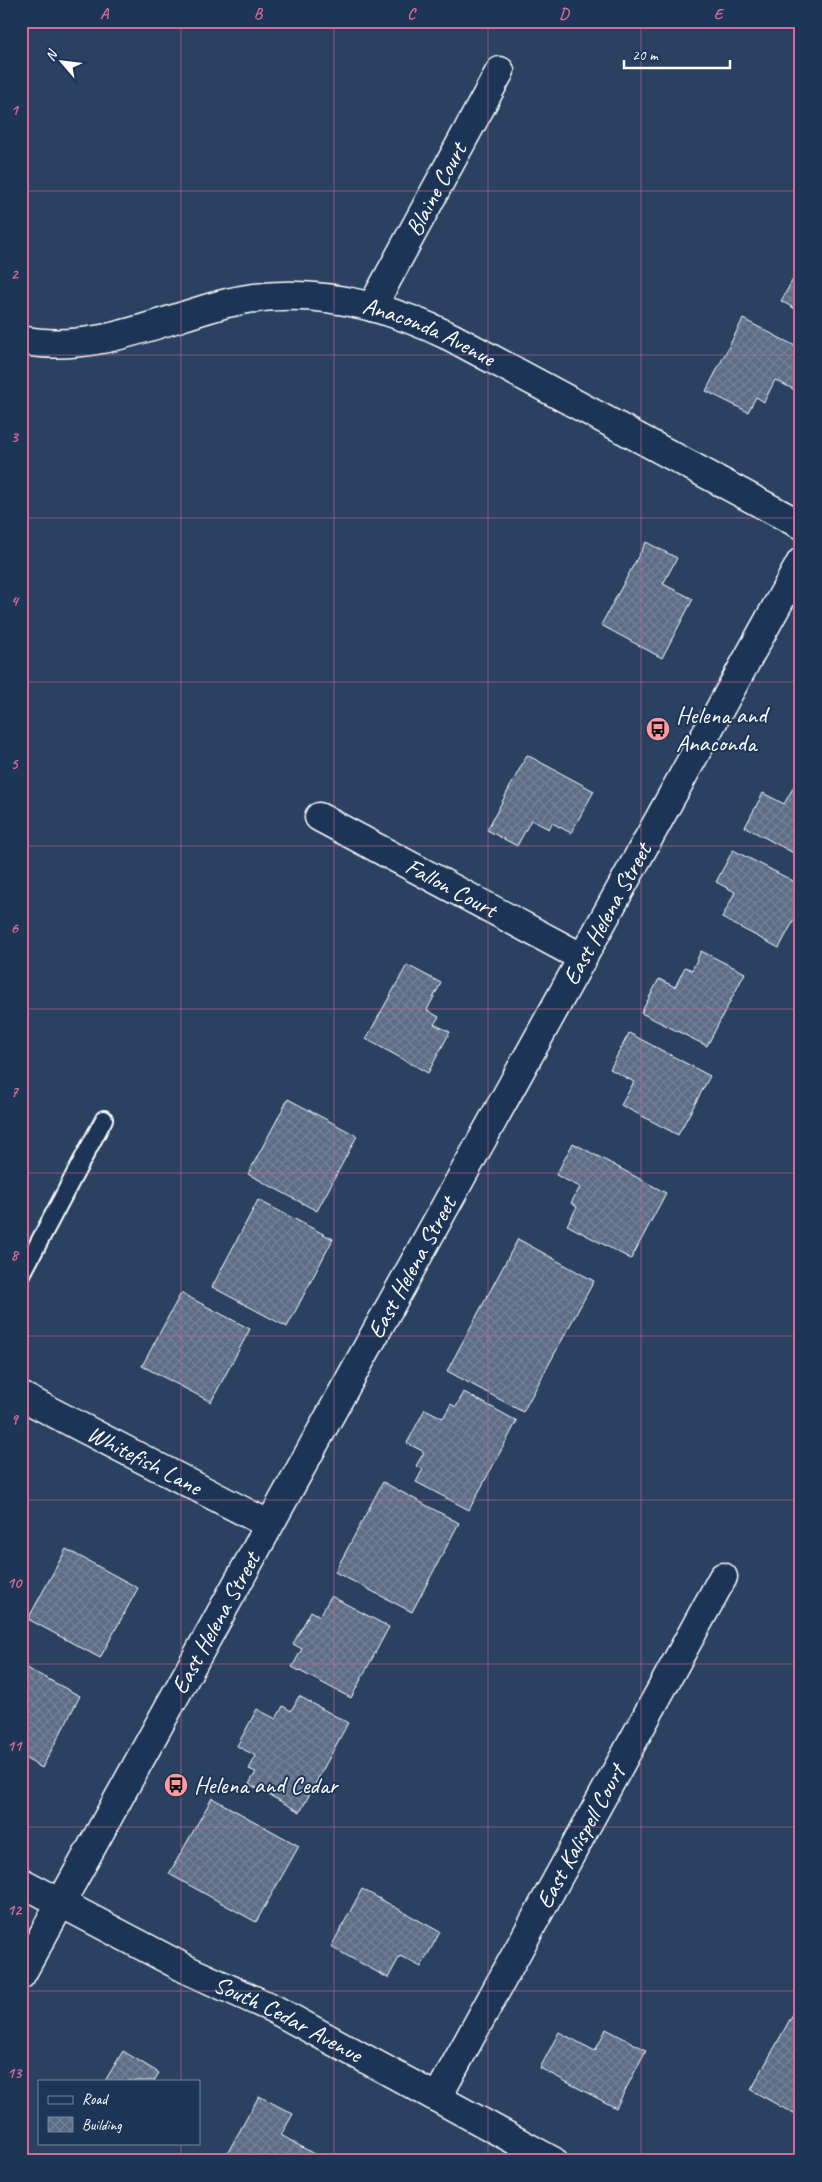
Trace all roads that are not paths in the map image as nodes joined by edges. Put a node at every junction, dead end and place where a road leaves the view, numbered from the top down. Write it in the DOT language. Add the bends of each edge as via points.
graph roads {
  1 [pos="500,71"];
  2 [pos="372,307"];
  3 [pos="21,340"];
  4 [pos="801,525"];
  5 [pos="801,562"];
  6 [pos="319,817"];
  7 [pos="583,958"];
  8 [pos="104,1119"];
  9 [pos="21,1276"];
  10 [pos="21,1396"];
  11 [pos="268,1524"];
  12 [pos="723,1577"];
  13 [pos="21,1882"];
  14 [pos="61,1902"];
  15 [pos="21,1975"];
  16 [pos="437,2098"];
  17 [pos="553,2161"];
  1 -- 2 [label="street, Blaine Court"];
  2 -- 3 [label="street, Anaconda Avenue" via="333,297 259,297 217,306 124,336 74,343"];
  2 -- 4 [label="street, Anaconda Avenue" via="414,319 451,337"];
  5 -- 7 [label="street, East Helena Street"];
  6 -- 7 [label="street, Fallon Court"];
  7 -- 11 [label="street, East Helena Street"];
  8 -- 9 [label="lane"];
  10 -- 11 [label="street, Whitefish Lane"];
  11 -- 14 [label="street, East Helena Street"];
  12 -- 16 [label="street, East Kalispell Court"];
  13 -- 14 [label="street, South Cedar Avenue"];
  14 -- 15 [label="street, East Helena Street"];
  14 -- 16 [label="street, South Cedar Avenue" via="190,1971 274,2009"];
  16 -- 17 [label="street, South Cedar Avenue"];
}
